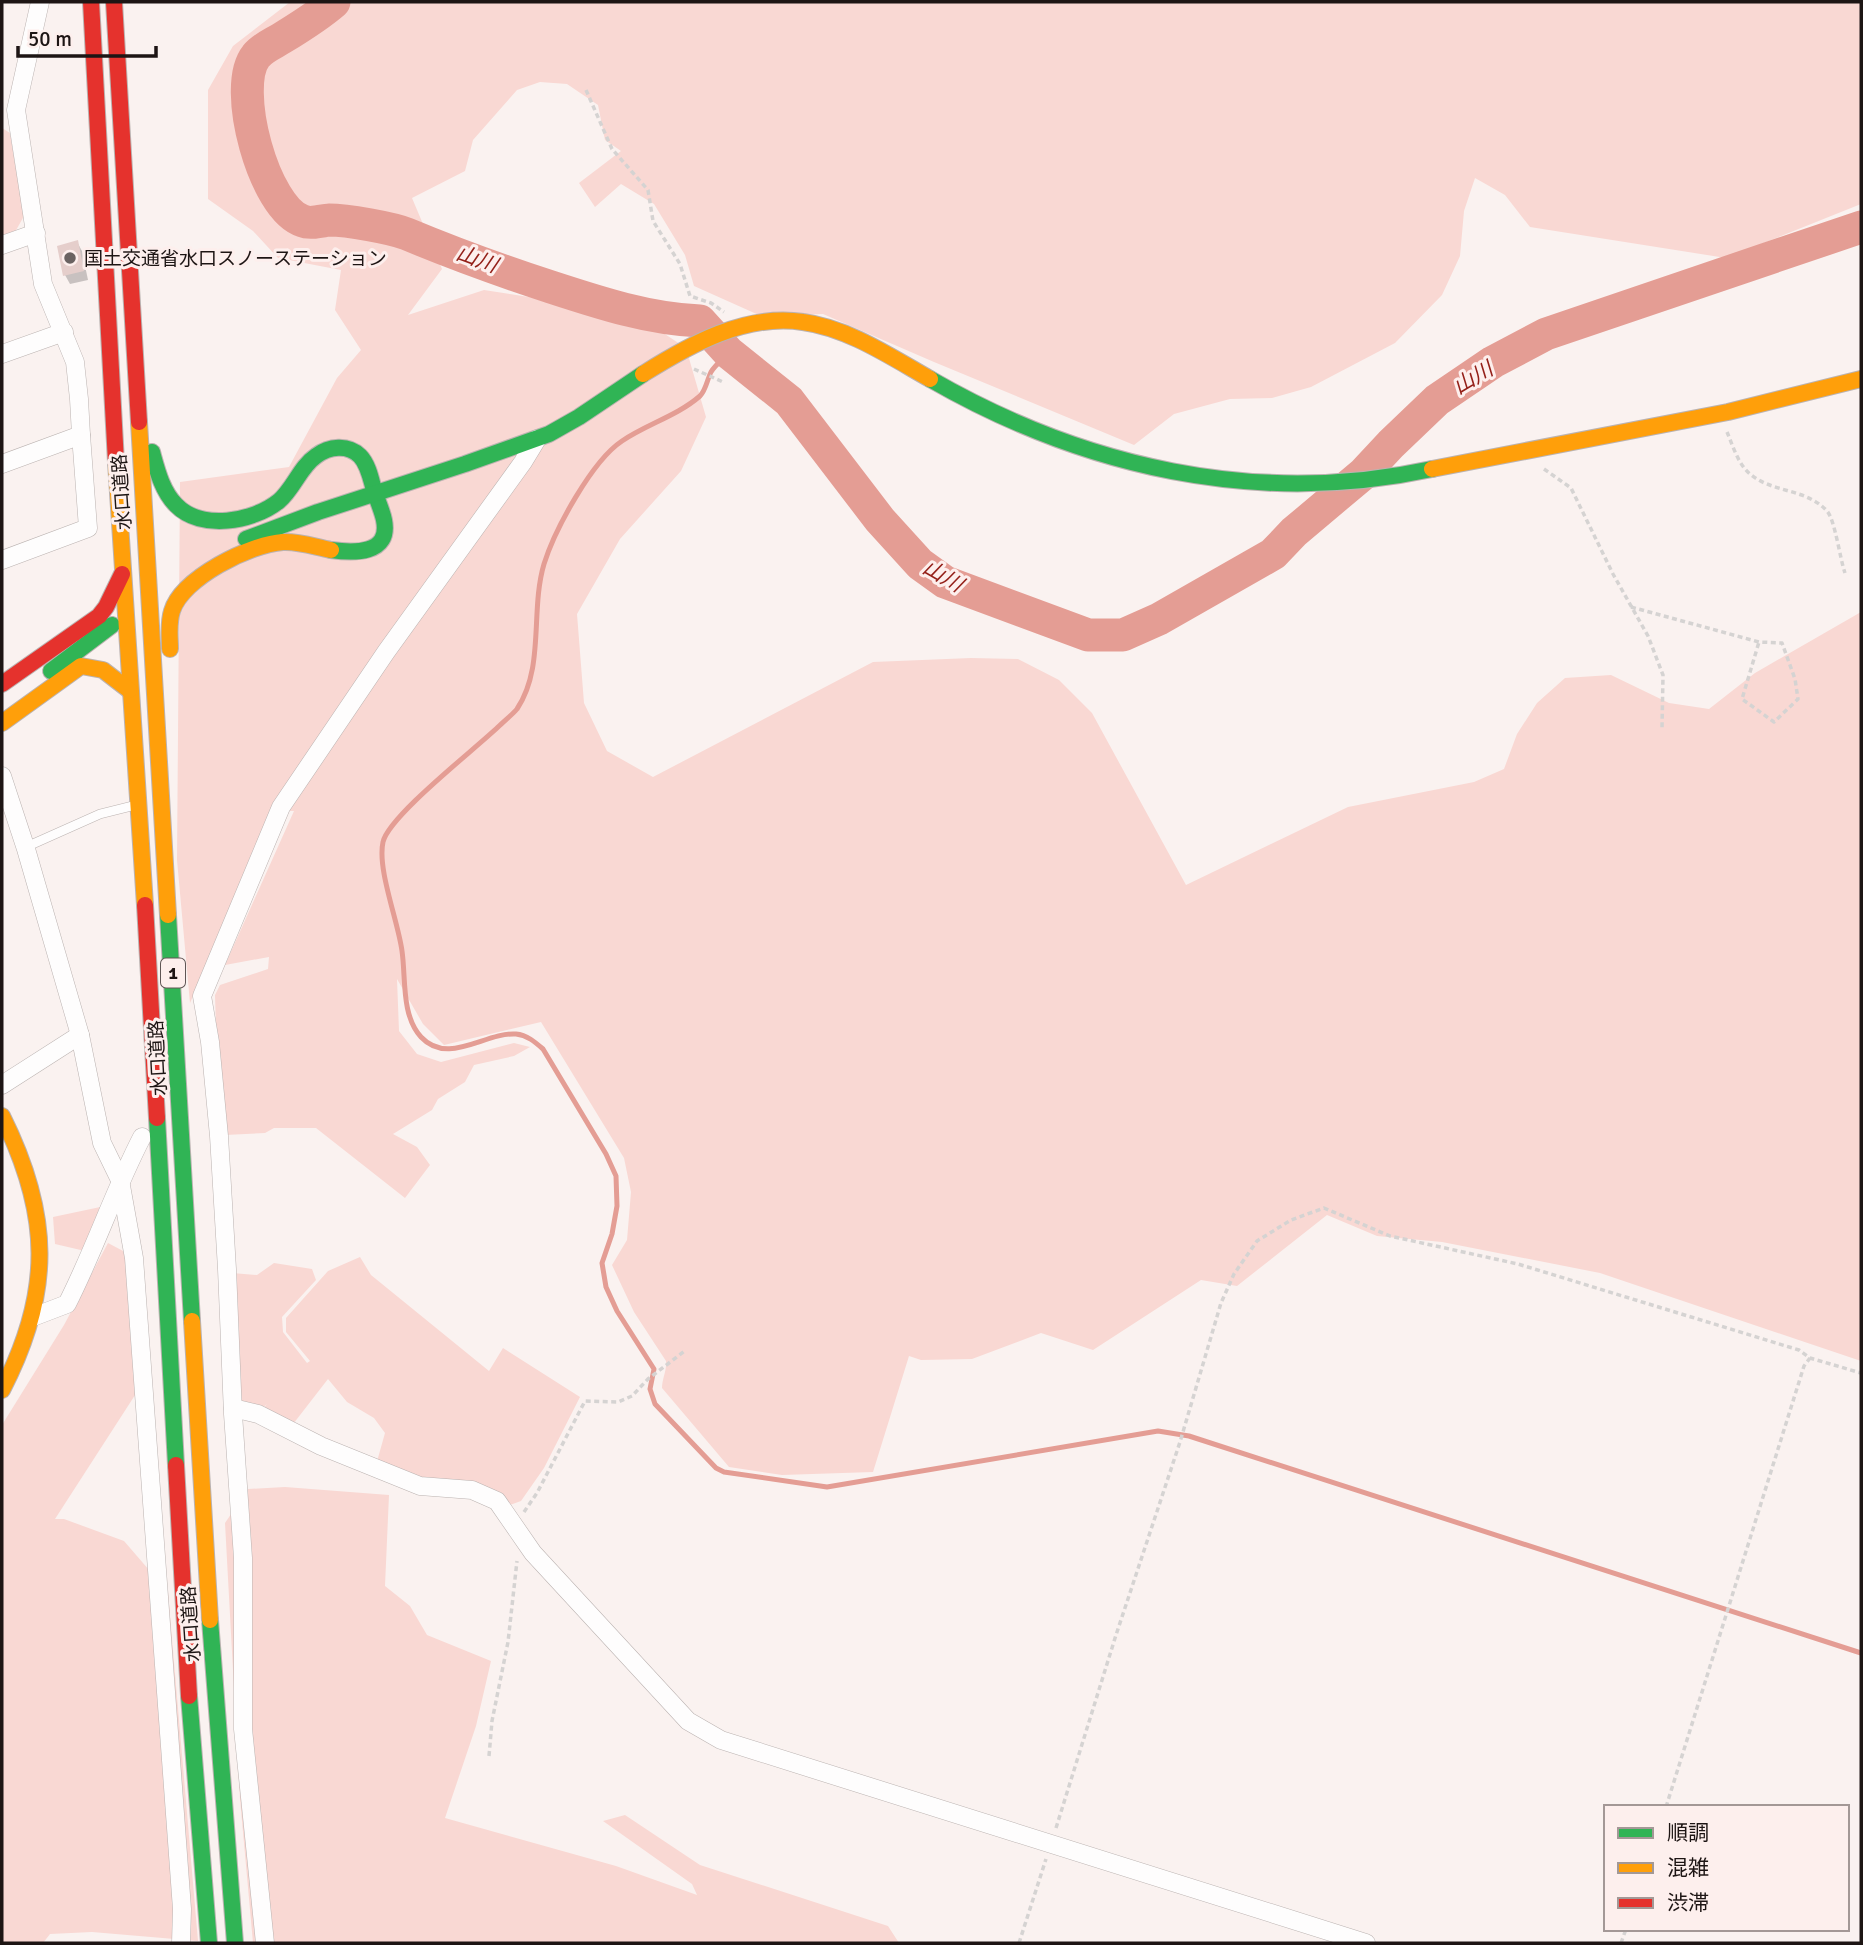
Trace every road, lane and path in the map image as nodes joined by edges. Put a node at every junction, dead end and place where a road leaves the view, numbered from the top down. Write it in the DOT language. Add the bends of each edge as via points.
graph roads {
  1 [pos="40,2"];
  2 [pos="91,2"];
  3 [pos="114,2"];
  4 [pos="586,90"];
  5 [pos="9,113"];
  6 [pos="36,233"];
  7 [pos="2,245"];
  8 [pos="738,329"];
  9 [pos="64,332"];
  10 [pos="2,354"];
  11 [pos="696,370"];
  12 [pos="1861,379"];
  13 [pos="723,382"];
  14 [pos="1719,414"];
  15 [pos="138,418"];
  16 [pos="81,435"];
  17 [pos="537,439"];
  18 [pos="1515,452"];
  19 [pos="2,464"];
  20 [pos="374,492"];
  21 [pos="2,560"];
  22 [pos="122,573"];
  23 [pos="1845,573"];
  24 [pos="170,583"];
  25 [pos="1631,607"];
  26 [pos="112,625"];
  27 [pos="1759,642"];
  28 [pos="2,684"];
  29 [pos="129,690"];
  30 [pos="2,705"];
  31 [pos="2,723"];
  32 [pos="1662,728"];
  33 [pos="160,747"];
  34 [pos="2,776"];
  35 [pos="138,805"];
  36 [pos="26,847"];
  37 [pos="80,1035"];
  38 [pos="2,1085"];
  39 [pos="2,1116"];
  40 [pos="142,1137"];
  41 [pos="120,1180"];
  42 [pos="33,1317"];
  43 [pos="686,1350"];
  44 [pos="1810,1358"];
  45 [pos="1861,1373"];
  46 [pos="2,1390"];
  47 [pos="228,1413"];
  48 [pos="517,1530"];
  49 [pos="489,1756"];
  50 [pos="1667,1805"];
  51 [pos="1051,1842"];
  52 [pos="181,1943"];
  53 [pos="209,1943"];
  54 [pos="235,1943"];
  55 [pos="265,1943"];
  56 [pos="1019,1943"];
  57 [pos="1366,1943"];
  1 -- 5 [label="street"];
  2 -- 22 [label="main road, 水口道路 / 1"];
  3 -- 15 [label="main road, 水口道路 / 1"];
  4 -- 8 [label="path" via="612,149 648,190 653,221 680,264 691,296 730,316"];
  5 -- 6 [label="street"];
  6 -- 7 [label="street"];
  6 -- 9 [label="street" via="43,284"];
  8 -- 17 [label="main road" via="670,357 567,426"];
  8 -- 18 [label="main road" via="778,320 823,326 1010,421 1100,455 1217,478 1382,478"];
  9 -- 10 [label="street"];
  9 -- 16 [label="street" via="75,362"];
  11 -- 13 [label="path"];
  12 -- 14 [label="main road"];
  14 -- 18 [label="main road"];
  14 -- 23 [label="path" via="1741,464 1751,475 1807,496 1829,513"];
  15 -- 20 [label="main road" via="149,437 165,493 177,507 204,521 240,519 266,509 317,455 341,446 361,456"];
  15 -- 33 [label="main road, 水口道路 / 1"];
  16 -- 19 [label="street"];
  16 -- 21 [label="street" via="88,528"];
  17 -- 20 [label="main road"];
  17 -- 47 [label="street" via="281,807 202,996 198,1018 210,1042 219,1136"];
  18 -- 25 [label="path" via="1571,488"];
  20 -- 24 [label="main road" via="237,543"];
  20 -- 33 [label="main road" via="385,534 373,550 351,552 283,541 227,560 188,588 172,608 170,732"];
  22 -- 28 [label="main road" via="99,616"];
  22 -- 29 [label="main road, 水口道路 / 1"];
  25 -- 27 [label="path"];
  25 -- 32 [label="path" via="1663,675"];
  26 -- 30 [label="main road"];
  27 -- 27 [label="path" via="1782,643 1795,679 1798,699 1774,722 1742,699"];
  29 -- 31 [label="main road" via="107,670 82,666"];
  29 -- 35 [label="main road, 水口道路 / 1"];
  33 -- 54 [label="main road, 水口道路 / 1" via="211,1637"];
  34 -- 36 [label="street"];
  35 -- 36 [label="lane" via="100,814"];
  35 -- 53 [label="main road, 水口道路 / 1" via="188,1683"];
  36 -- 37 [label="street"];
  37 -- 38 [label="street"];
  37 -- 41 [label="street" via="103,1143"];
  39 -- 42 [label="main road" via="24,1160 33,1196 39,1270"];
  40 -- 41 [label="street"];
  41 -- 42 [label="street" via="67,1304"];
  41 -- 52 [label="street" via="155,1419"];
  42 -- 46 [label="main road"];
  43 -- 48 [label="path" via="632,1396 618,1402 585,1401"];
  44 -- 45 [label="path"];
  44 -- 50 [label="path"];
  44 -- 51 [label="path" via="1799,1350 1518,1264 1390,1236 1324,1208 1291,1220 1257,1241 1234,1274 1218,1312"];
  47 -- 48 [label="street" via="258,1414 321,1446 420,1486 472,1490 497,1501"];
  47 -- 55 [label="street" via="243,1558 243,1729"];
  48 -- 49 [label="path" via="508,1642"];
  48 -- 51 [label="street" via="688,1721 721,1740"];
  51 -- 56 [label="path"];
  51 -- 57 [label="street"];
}
